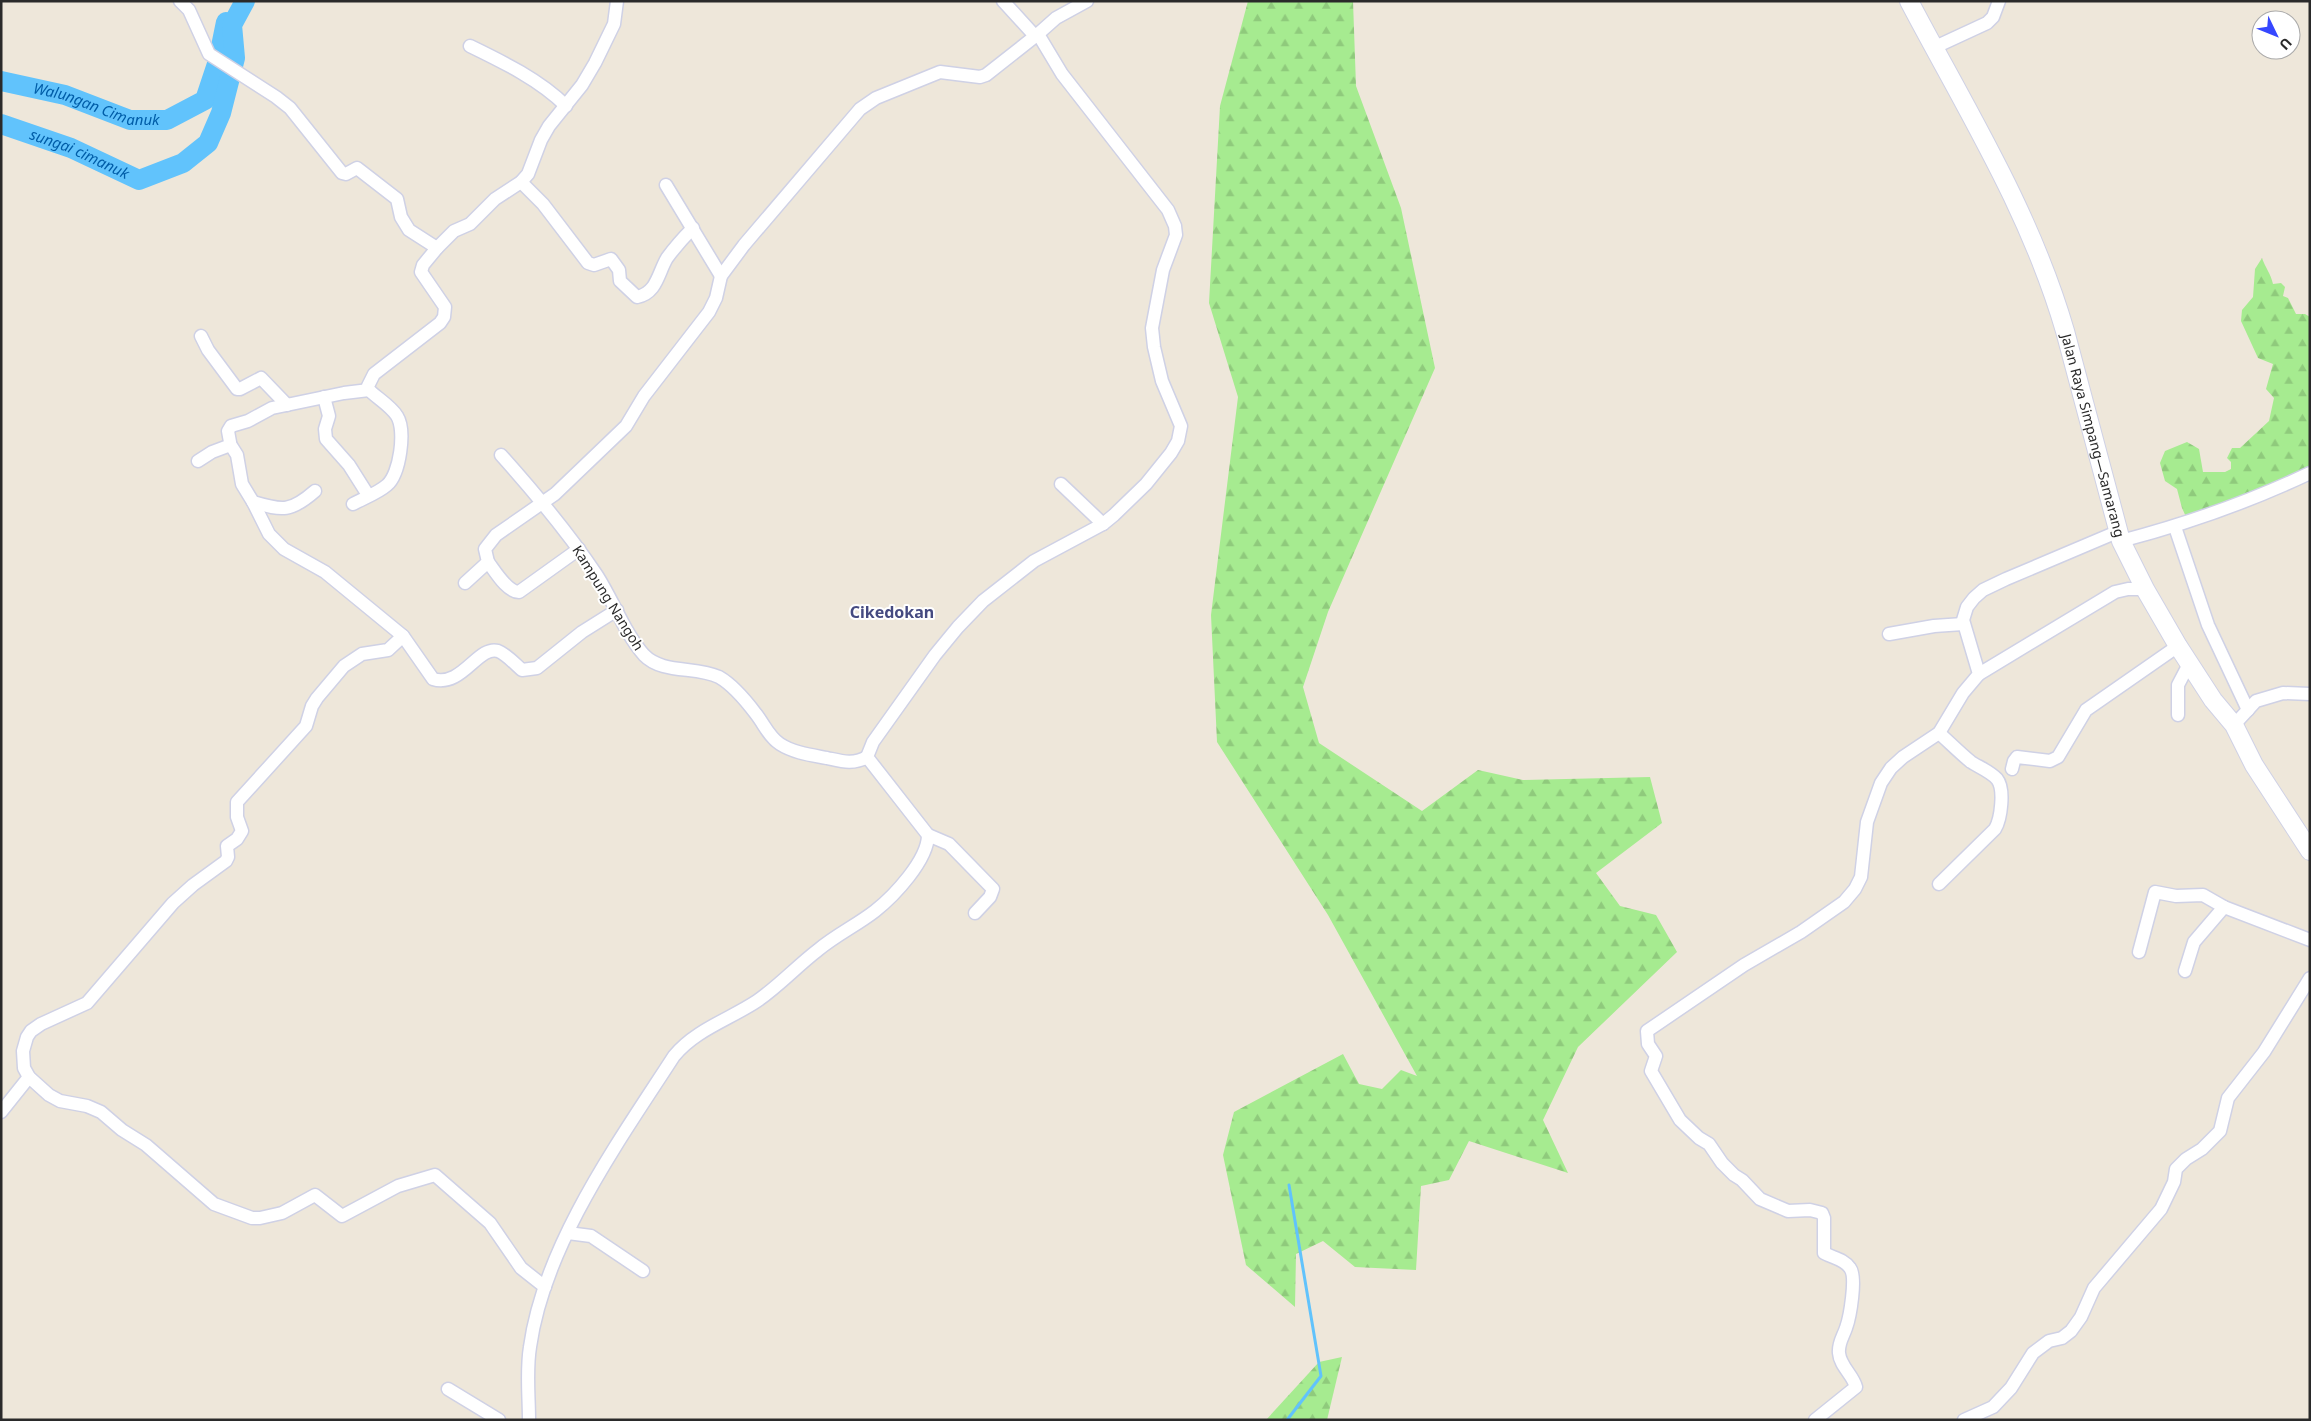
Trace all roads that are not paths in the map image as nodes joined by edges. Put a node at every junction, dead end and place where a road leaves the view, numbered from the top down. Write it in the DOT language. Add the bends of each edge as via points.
graph roads {
  1 [pos="180,1"];
  2 [pos="617,1"];
  3 [pos="1003,1"];
  4 [pos="1086,1"];
  5 [pos="1909,1"];
  6 [pos="1999,1"];
  7 [pos="1037,35"];
  8 [pos="470,46"];
  9 [pos="1937,53"];
  10 [pos="566,106"];
  11 [pos="521,182"];
  12 [pos="666,186"];
  13 [pos="693,228"];
  14 [pos="436,248"];
  15 [pos="722,276"];
  16 [pos="201,336"];
  17 [pos="368,390"];
  18 [pos="324,397"];
  19 [pos="287,405"];
  20 [pos="230,444"];
  21 [pos="501,455"];
  22 [pos="198,461"];
  23 [pos="2310,473"];
  24 [pos="1062,484"];
  25 [pos="315,491"];
  26 [pos="368,495"];
  27 [pos="253,502"];
  28 [pos="543,502"];
  29 [pos="353,504"];
  30 [pos="1103,524"];
  31 [pos="2175,528"];
  32 [pos="2119,537"];
  33 [pos="579,549"];
  34 [pos="488,562"];
  35 [pos="465,583"];
  36 [pos="2145,589"];
  37 [pos="617,610"];
  38 [pos="1963,624"];
  39 [pos="1889,634"];
  40 [pos="403,636"];
  41 [pos="2178,646"];
  42 [pos="2189,664"];
  43 [pos="1979,674"];
  44 [pos="2310,694"];
  45 [pos="2248,710"];
  46 [pos="2178,715"];
  47 [pos="2234,725"];
  48 [pos="1939,733"];
  49 [pos="867,757"];
  50 [pos="2012,768"];
  51 [pos="928,835"];
  52 [pos="2310,851"];
  53 [pos="1939,884"];
  54 [pos="2224,907"];
  55 [pos="975,913"];
  56 [pos="2310,940"];
  57 [pos="2139,952"];
  58 [pos="2185,971"];
  59 [pos="2310,978"];
  60 [pos="29,1077"];
  61 [pos="1,1112"];
  62 [pos="568,1233"];
  63 [pos="643,1271"];
  64 [pos="545,1287"];
  65 [pos="448,1389"];
  66 [pos="499,1420"];
  67 [pos="529,1420"];
  68 [pos="1815,1420"];
  69 [pos="1964,1420"];
  1 -- 14 [label="street" via="189,10 205,50 212,57 290,108 342,173 357,168 384,187 396,199 409,230"];
  2 -- 10 [label="street" via="614,24 590,71"];
  3 -- 7 [label="street"];
  4 -- 7 [label="street" via="1056,18"];
  5 -- 9 [label="main road, Jalan Raya Simpang—Samarang"];
  6 -- 9 [label="street" via="1987,23"];
  7 -- 15 [label="street" via="986,75 940,72 876,98 860,109 744,245"];
  7 -- 30 [label="street" via="1062,74 1168,210 1176,226 1176,235 1163,270 1152,328 1162,381 1181,426 1180,436 1146,484"];
  8 -- 10 [label="street" via="538,84"];
  9 -- 32 [label="main road, Jalan Raya Simpang—Samarang" via="2002,172 2046,272 2065,331"];
  10 -- 11 [label="street" via="549,126 528,174"];
  11 -- 13 [label="street" via="543,204 588,263 594,265 611,259 619,270 620,281 637,297 652,289 666,260"];
  11 -- 14 [label="street" via="495,199 470,224 454,231"];
  12 -- 13 [label="street"];
  13 -- 15 [label="street"];
  14 -- 17 [label="street" via="421,272 445,307 444,317 374,374"];
  15 -- 28 [label="street" via="709,312 644,396 626,426"];
  16 -- 19 [label="street" via="236,389 261,378"];
  17 -- 18 [label="street"];
  17 -- 26 [label="street" via="398,416 402,444 392,479"];
  18 -- 19 [label="street"];
  18 -- 26 [label="street" via="329,416 326,439 349,465"];
  19 -- 20 [label="street" via="231,426 228,430"];
  20 -- 22 [label="street"];
  20 -- 27 [label="street" via="237,455 242,484"];
  21 -- 28 [label="street, Kampung Nangoh"];
  23 -- 31 [label="street"];
  24 -- 30 [label="street"];
  25 -- 27 [label="street" via="291,508 271,508"];
  26 -- 29 [label="street"];
  27 -- 40 [label="street" via="269,534 284,549 324,572"];
  28 -- 33 [label="street, Kampung Nangoh"];
  28 -- 34 [label="street" via="489,543 485,549"];
  30 -- 49 [label="street" via="1034,561 983,601 935,655 872,742"];
  31 -- 32 [label="street"];
  31 -- 45 [label="street" via="2208,625"];
  32 -- 36 [label="main road, Jalan Raya Simpang—Samarang"];
  32 -- 38 [label="street" via="1982,590 1967,607"];
  33 -- 34 [label="street" via="519,592 513,591"];
  33 -- 37 [label="street, Kampung Nangoh"];
  34 -- 35 [label="street"];
  36 -- 41 [label="main road, Jalan Raya Simpang—Samarang"];
  36 -- 43 [label="street" via="2114,592"];
  37 -- 40 [label="street" via="582,632 537,668 522,670 494,650 459,675 440,682 429,676"];
  37 -- 49 [label="street, Kampung Nangoh" via="649,660 720,678 756,713 778,743 794,751 845,762 861,761"];
  38 -- 39 [label="street"];
  38 -- 43 [label="street"];
  40 -- 60 [label="street" via="388,650 362,654 351,660 329,683 312,706 306,726 237,802 237,817 242,831 226,846 226,861 173,903 88,1002 31,1031 23,1051 24,1068"];
  41 -- 42 [label="main road, Jalan Raya Simpang—Samarang"];
  41 -- 50 [label="street" via="2086,710 2058,758 2046,761 2018,757"];
  42 -- 46 [label="street" via="2178,685"];
  42 -- 47 [label="main road, Jalan Raya Simpang—Samarang"];
  43 -- 48 [label="street"];
  44 -- 45 [label="street" via="2286,693 2264,698"];
  45 -- 47 [label="street"];
  47 -- 52 [label="main road, Jalan Raya Simpang—Samarang" via="2254,765"];
  48 -- 53 [label="street" via="1970,761 1996,778 2000,786 2001,806 2000,820 1995,829"];
  48 -- 68 [label="street" via="1903,756 1881,783 1867,822 1861,877 1844,902 1801,932 1744,964 1647,1031 1648,1044 1656,1056 1651,1071 1680,1120 1708,1143 1722,1164 1765,1203 1788,1211 1822,1213 1824,1253 1844,1262 1853,1272 1848,1319 1839,1353 1856,1387"];
  49 -- 51 [label="street"];
  51 -- 55 [label="street" via="949,844 993,889"];
  51 -- 62 [label="street" via="926,849 913,870 874,912 817,950 791,975 756,1001 679,1050 599,1173"];
  54 -- 56 [label="street"];
  54 -- 57 [label="street" via="2203,896 2155,892"];
  54 -- 58 [label="street" via="2194,942"];
  59 -- 69 [label="street" via="2264,1052 2228,1098 2220,1130 2176,1169 2174,1182 2161,1209 2099,1281 2071,1331 2033,1353 2011,1388 1993,1407"];
  60 -- 61 [label="street"];
  60 -- 64 [label="street" via="60,1101 101,1112 117,1127 146,1145 209,1201 252,1218 282,1213 315,1195 342,1216 398,1186 435,1175 490,1223 520,1268"];
  62 -- 63 [label="street" via="591,1236"];
  62 -- 64 [label="street"];
  64 -- 67 [label="street" via="530,1345"];
  65 -- 66 [label="street"];
}
